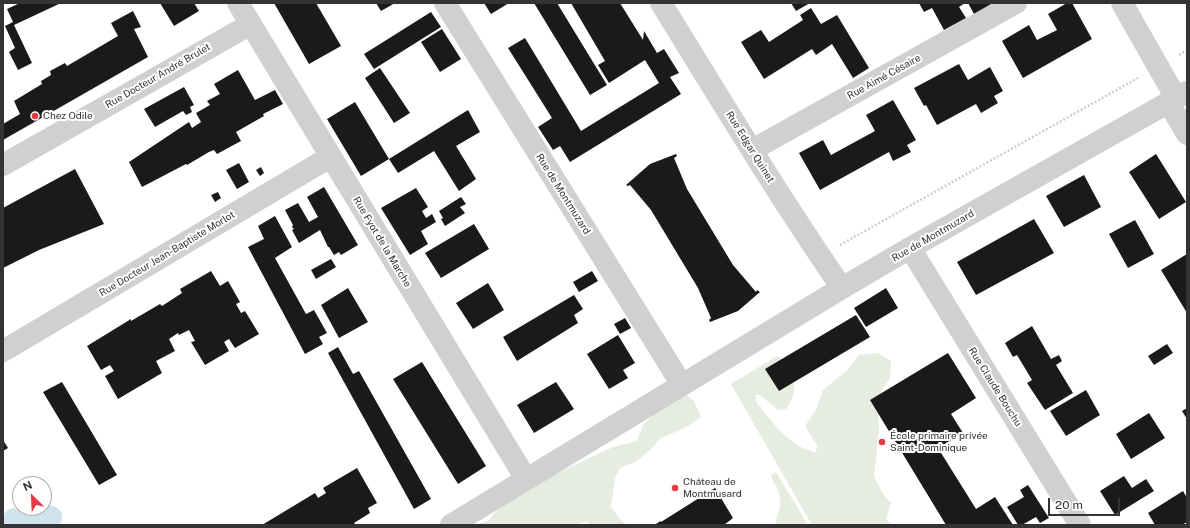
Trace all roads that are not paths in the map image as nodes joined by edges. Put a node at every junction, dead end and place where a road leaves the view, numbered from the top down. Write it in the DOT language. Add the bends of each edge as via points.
graph roads {
  1 [pos="238,3"];
  2 [pos="445,3"];
  3 [pos="661,3"];
  4 [pos="1016,3"];
  5 [pos="1122,3"];
  6 [pos="251,24"];
  7 [pos="1177,97"];
  8 [pos="1187,134"];
  9 [pos="752,150"];
  10 [pos="330,157"];
  11 [pos="3,165"];
  12 [pos="910,248"];
  13 [pos="842,288"];
  14 [pos="3,351"];
  15 [pos="682,385"];
  16 [pos="526,480"];
  17 [pos="451,525"];
  18 [pos="1080,525"];
  1 -- 6 [label="street, Rue Fyot de la Marche"];
  2 -- 15 [label="street, Rue de Montmuzard"];
  3 -- 9 [label="street, Rue Edgar Quinet"];
  4 -- 9 [label="street, Rue Aimé Césaire"];
  5 -- 7 [label="street"];
  6 -- 10 [label="street, Rue Fyot de la Marche"];
  6 -- 11 [label="street, Rue Docteur André Brulet"];
  7 -- 8 [label="street"];
  7 -- 12 [label="street, Rue de Montmuzard"];
  9 -- 13 [label="street, Rue Edgar Quinet"];
  10 -- 14 [label="street, Rue Docteur Jean-Baptiste Morlot"];
  10 -- 16 [label="street, Rue Fyot de la Marche"];
  12 -- 13 [label="street, Rue de Montmuzard"];
  12 -- 18 [label="street, Rue Claude Bouchu"];
  13 -- 15 [label="street, Rue de Montmuzard"];
  15 -- 16 [label="street, Rue de Montmuzard"];
  16 -- 17 [label="street, Rue de Montmuzard"];
}
